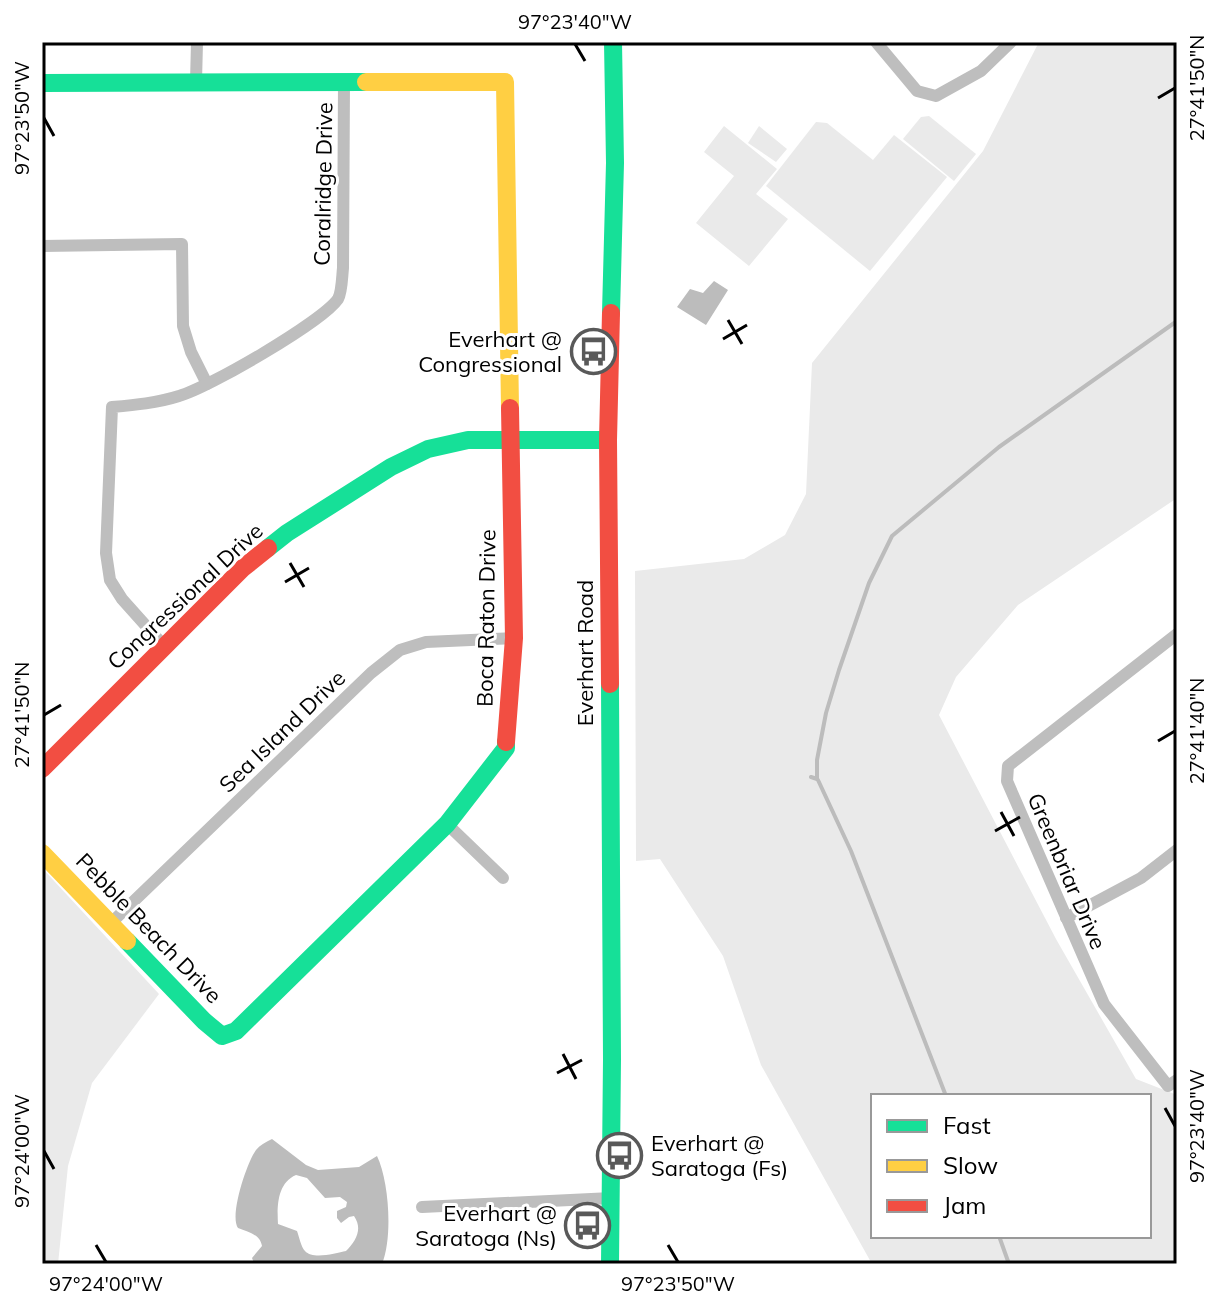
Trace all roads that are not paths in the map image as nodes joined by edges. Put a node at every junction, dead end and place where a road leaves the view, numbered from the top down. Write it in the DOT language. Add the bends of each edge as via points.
graph roads {
  1 [pos="197,42"];
  2 [pos="613,42"];
  3 [pos="876,42"];
  4 [pos="1011,42"];
  5 [pos="196,82"];
  6 [pos="344,82"];
  7 [pos="42,83"];
  8 [pos="42,246"];
  9 [pos="207,384"];
  10 [pos="510,440"];
  11 [pos="608,440"];
  12 [pos="1177,634"];
  13 [pos="514,638"];
  14 [pos="164,646"];
  15 [pos="42,769"];
  16 [pos="447,824"];
  17 [pos="1177,850"];
  18 [pos="42,853"];
  19 [pos="503,878"];
  20 [pos="1066,918"];
  21 [pos="111,923"];
  22 [pos="222,1036"];
  23 [pos="1173,1083"];
  24 [pos="612,1198"];
  25 [pos="422,1207"];
  26 [pos="610,1264"];
  1 -- 5 [label="street"];
  2 -- 11 [label="street, Everhart Road"];
  3 -- 4 [label="street" via="917,91 936,96 981,71"];
  5 -- 6 [label="street"];
  5 -- 7 [label="street"];
  6 -- 9 [label="street, Coralridge Drive" via="339,298 310,324"];
  6 -- 10 [label="street, Boca Raton Drive" via="505,82"];
  8 -- 9 [label="street" via="182,244 183,326"];
  9 -- 14 [label="street, Coralridge Drive" via="152,404 112,407 106,553 110,580"];
  10 -- 11 [label="street, Congressional Drive"];
  10 -- 13 [label="street, Boca Raton Drive"];
  10 -- 14 [label="street, Congressional Drive" via="468,440 428,449 391,467 265,550"];
  11 -- 24 [label="street, Everhart Road"];
  12 -- 20 [label="street, Greenbriar Drive" via="1008,766 1007,781"];
  13 -- 16 [label="street, Boca Raton Drive" via="506,748"];
  13 -- 21 [label="street, Sea Island Drive" via="426,642 400,650"];
  14 -- 15 [label="street, Congressional Drive"];
  16 -- 19 [label="street"];
  16 -- 22 [label="street, Boca Raton Drive" via="236,1031"];
  17 -- 20 [label="street" via="1141,878"];
  18 -- 21 [label="street, Pebble Beach Drive"];
  20 -- 23 [label="street, Greenbriar Drive" via="1104,1004"];
  21 -- 22 [label="street, Pebble Beach Drive"];
  24 -- 25 [label="street"];
  24 -- 26 [label="street, Everhart Road"];
}
